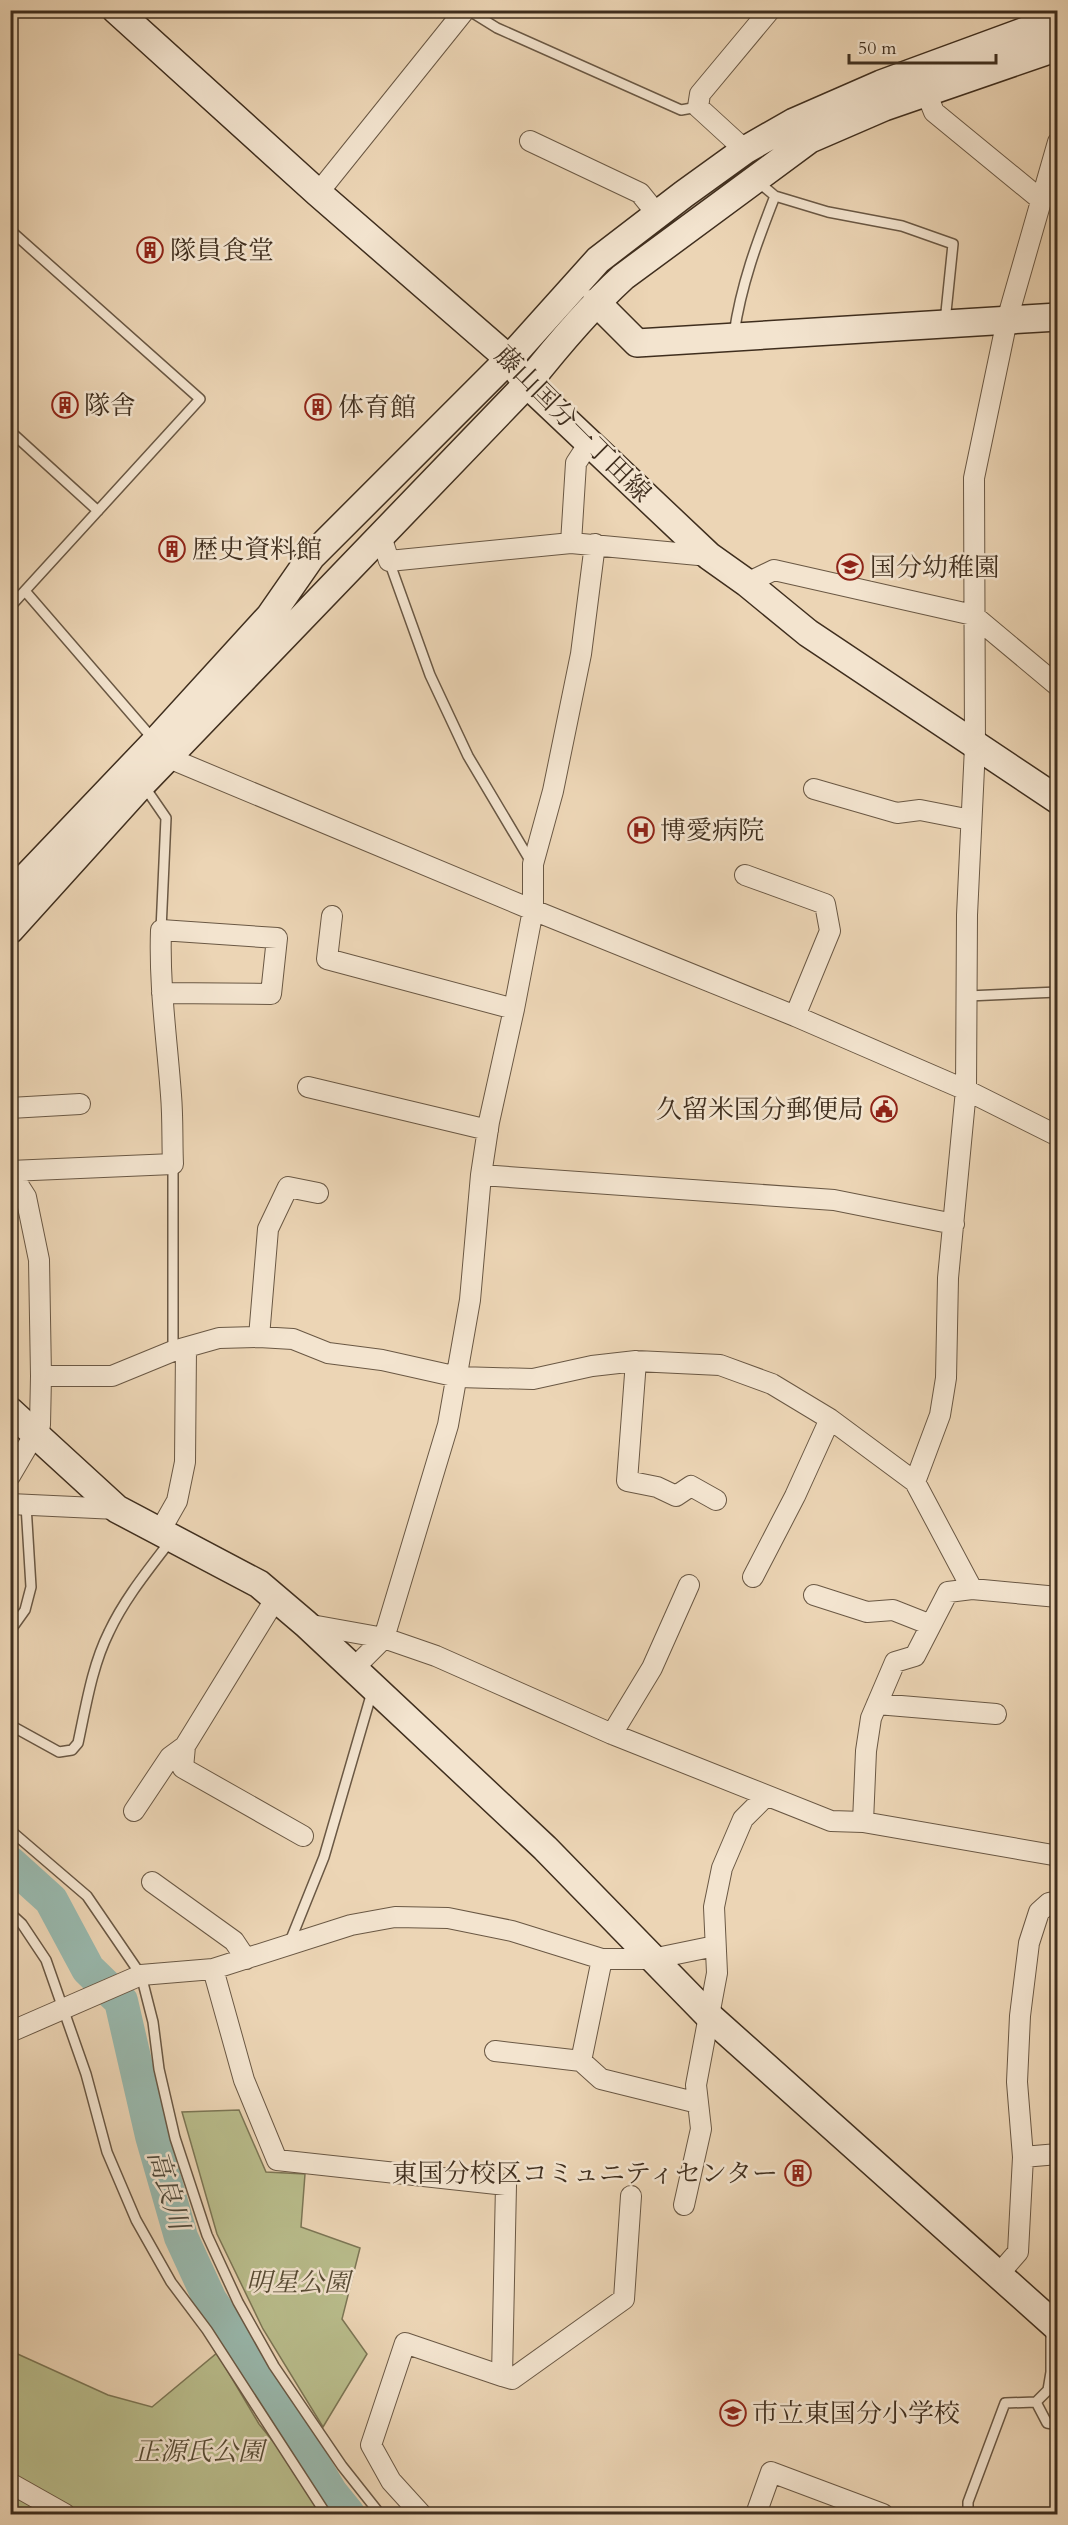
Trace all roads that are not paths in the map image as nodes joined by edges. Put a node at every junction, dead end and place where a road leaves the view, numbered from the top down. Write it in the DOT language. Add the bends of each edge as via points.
graph roads {
  1 [pos="117,10"];
  2 [pos="466,10"];
  3 [pos="770,10"];
  4 [pos="1058,19"];
  5 [pos="1058,47"];
  6 [pos="926,93"];
  7 [pos="698,107"];
  8 [pos="530,141"];
  9 [pos="1058,141"];
  10 [pos="745,150"];
  11 [pos="765,187"];
  12 [pos="318,193"];
  13 [pos="1040,199"];
  14 [pos="657,214"];
  15 [pos="10,230"];
  16 [pos="596,302"];
  17 [pos="1058,317"];
  18 [pos="1007,320"];
  19 [pos="945,324"];
  20 [pos="734,337"];
  21 [pos="509,359"];
  22 [pos="527,384"];
  23 [pos="10,431"];
  24 [pos="589,443"];
  25 [pos="98,511"];
  26 [pos="572,543"];
  27 [pos="595,544"];
  28 [pos="385,548"];
  29 [pos="709,556"];
  30 [pos="747,583"];
  31 [pos="25,591"];
  32 [pos="10,607"];
  33 [pos="973,615"];
  34 [pos="1058,686"];
  35 [pos="975,747"];
  36 [pos="162,750"];
  37 [pos="142,784"];
  38 [pos="814,789"];
  39 [pos="1058,800"];
  40 [pos="971,820"];
  41 [pos="533,864"];
  42 [pos="745,875"];
  43 [pos="10,894"];
  44 [pos="533,910"];
  45 [pos="332,916"];
  46 [pos="10,930"];
  47 [pos="161,930"];
  48 [pos="1058,992"];
  49 [pos="162,993"];
  50 [pos="968,996"];
  51 [pos="514,1009"];
  52 [pos="795,1016"];
  53 [pos="308,1087"];
  54 [pos="966,1090"];
  55 [pos="80,1104"];
  56 [pos="10,1108"];
  57 [pos="488,1130"];
  58 [pos="1058,1136"];
  59 [pos="172,1164"];
  60 [pos="10,1172"];
  61 [pos="481,1176"];
  62 [pos="318,1193"];
  63 [pos="18,1197"];
  64 [pos="954,1224"];
  65 [pos="259,1337"];
  66 [pos="180,1349"];
  67 [pos="636,1361"];
  68 [pos="41,1376"];
  69 [pos="458,1377"];
  70 [pos="10,1411"];
  71 [pos="830,1419"];
  72 [pos="35,1433"];
  73 [pos="10,1476"];
  74 [pos="915,1482"];
  75 [pos="716,1500"];
  76 [pos="18,1504"];
  77 [pos="117,1509"];
  78 [pos="166,1534"];
  79 [pos="753,1577"];
  80 [pos="690,1586"];
  81 [pos="972,1589"];
  82 [pos="814,1595"];
  83 [pos="1058,1597"];
  84 [pos="276,1598"];
  85 [pos="306,1624"];
  86 [pos="931,1625"];
  87 [pos="10,1631"];
  88 [pos="384,1638"];
  89 [pos="354,1668"];
  90 [pos="374,1687"];
  91 [pos="877,1704"];
  92 [pos="996,1714"];
  93 [pos="10,1725"];
  94 [pos="612,1734"];
  95 [pos="185,1746"];
  96 [pos="765,1797"];
  97 [pos="134,1812"];
  98 [pos="863,1822"];
  99 [pos="10,1830"];
  100 [pos="303,1836"];
  101 [pos="1058,1858"];
  102 [pos="152,1882"];
  103 [pos="1058,1901"];
  104 [pos="10,1913"];
  105 [pos="288,1945"];
  106 [pos="715,1946"];
  107 [pos="246,1959"];
  108 [pos="602,1959"];
  109 [pos="652,1959"];
  110 [pos="213,1969"];
  111 [pos="141,1975"];
  112 [pos="63,2011"];
  113 [pos="709,2016"];
  114 [pos="10,2032"];
  115 [pos="495,2051"];
  116 [pos="581,2061"];
  117 [pos="698,2103"];
  118 [pos="1058,2154"];
  119 [pos="1023,2157"];
  120 [pos="631,2196"];
  121 [pos="684,2205"];
  122 [pos="998,2275"];
  123 [pos="1054,2325"];
  124 [pos="502,2376"];
  125 [pos="1036,2402"];
  126 [pos="1058,2425"];
  127 [pos="10,2483"];
  128 [pos="65,2514"];
  129 [pos="326,2514"];
  130 [pos="380,2514"];
  131 [pos="421,2514"];
  132 [pos="756,2514"];
  133 [pos="883,2514"];
  134 [pos="968,2514"];
  1 -- 12 [label="street, 藤山国分一丁田線"];
  2 -- 7 [label="lane" via="497,28 681,110"];
  2 -- 12 [label="street"];
  3 -- 7 [label="street" via="700,94"];
  4 -- 10 [label="street" via="881,84 794,122"];
  5 -- 6 [label="street"];
  6 -- 11 [label="street" via="810,139"];
  6 -- 13 [label="street" via="934,112"];
  7 -- 10 [label="street"];
  8 -- 14 [label="street" via="640,193"];
  9 -- 13 [label="street"];
  10 -- 14 [label="street"];
  11 -- 16 [label="street" via="623,277"];
  11 -- 19 [label="lane" via="828,212 902,226 953,244"];
  11 -- 20 [label="lane"];
  12 -- 21 [label="street, 藤山国分一丁田線"];
  13 -- 18 [label="street"];
  14 -- 21 [label="street" via="598,260"];
  15 -- 25 [label="lane" via="200,399"];
  16 -- 20 [label="street" via="637,343"];
  16 -- 22 [label="street"];
  17 -- 18 [label="street"];
  18 -- 19 [label="street"];
  18 -- 33 [label="street" via="974,478"];
  19 -- 20 [label="street"];
  21 -- 22 [label="street, 藤山国分一丁田線"];
  21 -- 36 [label="street" via="310,557 270,616"];
  22 -- 24 [label="street, 藤山国分一丁田線"];
  22 -- 28 [label="street"];
  23 -- 25 [label="lane"];
  24 -- 26 [label="street" via="576,463"];
  24 -- 29 [label="street, 藤山国分一丁田線"];
  25 -- 31 [label="lane"];
  26 -- 27 [label="street"];
  26 -- 28 [label="street"];
  27 -- 29 [label="street"];
  27 -- 41 [label="street" via="581,654 553,791"];
  28 -- 36 [label="street"];
  28 -- 41 [label="lane" via="430,675 468,756"];
  29 -- 30 [label="street, 藤山国分一丁田線"];
  30 -- 33 [label="street" via="774,570"];
  30 -- 35 [label="street, 藤山国分一丁田線" via="808,633"];
  31 -- 32 [label="lane"];
  31 -- 36 [label="lane"];
  33 -- 34 [label="street"];
  33 -- 35 [label="street"];
  35 -- 39 [label="street, 藤山国分一丁田線"];
  35 -- 40 [label="street"];
  36 -- 37 [label="street"];
  36 -- 43 [label="street"];
  36 -- 44 [label="street"];
  37 -- 46 [label="street"];
  37 -- 47 [label="lane" via="166,818"];
  38 -- 40 [label="street" via="897,813 920,810"];
  40 -- 50 [label="street"];
  41 -- 44 [label="street"];
  42 -- 52 [label="street" via="825,904 830,931"];
  44 -- 51 [label="street"];
  44 -- 52 [label="street"];
  45 -- 51 [label="street" via="327,958"];
  47 -- 49 [label="street"];
  47 -- 49 [label="street" via="277,938 271,994"];
  48 -- 50 [label="lane"];
  49 -- 59 [label="street"];
  50 -- 54 [label="street"];
  51 -- 57 [label="street"];
  52 -- 54 [label="street"];
  53 -- 57 [label="street"];
  54 -- 58 [label="street"];
  54 -- 64 [label="street"];
  55 -- 56 [label="street"];
  57 -- 61 [label="street"];
  59 -- 60 [label="street"];
  59 -- 66 [label="lane"];
  60 -- 63 [label="street"];
  61 -- 64 [label="street" via="834,1200"];
  61 -- 69 [label="street" via="470,1300"];
  62 -- 65 [label="street" via="288,1187 268,1228"];
  63 -- 68 [label="street" via="39,1260"];
  64 -- 74 [label="street" via="946,1378 940,1415"];
  65 -- 66 [label="street" via="219,1338"];
  65 -- 69 [label="street" via="293,1339 328,1353"];
  66 -- 68 [label="street" via="112,1376"];
  66 -- 78 [label="street" via="184,1462"];
  67 -- 69 [label="street" via="533,1379"];
  67 -- 71 [label="street" via="720,1365 772,1384"];
  67 -- 75 [label="street" via="627,1481 657,1487 676,1496 691,1486"];
  68 -- 72 [label="street" via="40,1425"];
  69 -- 88 [label="street" via="448,1425"];
  70 -- 72 [label="street"];
  71 -- 74 [label="street"];
  71 -- 79 [label="street"];
  72 -- 73 [label="street"];
  72 -- 77 [label="street"];
  74 -- 81 [label="street"];
  76 -- 77 [label="street"];
  76 -- 87 [label="lane" via="31,1587 25,1610"];
  77 -- 78 [label="street"];
  78 -- 84 [label="street" via="259,1584"];
  78 -- 93 [label="lane" via="108,1632 78,1743 72,1750 59,1752"];
  80 -- 94 [label="street" via="652,1668"];
  81 -- 83 [label="street"];
  81 -- 86 [label="street" via="948,1592"];
  82 -- 86 [label="street" via="867,1612 893,1611"];
  84 -- 85 [label="street"];
  84 -- 95 [label="street"];
  85 -- 88 [label="street"];
  85 -- 89 [label="street"];
  86 -- 91 [label="street" via="915,1656 895,1662"];
  88 -- 89 [label="street"];
  88 -- 94 [label="street" via="436,1656"];
  89 -- 90 [label="street"];
  90 -- 105 [label="lane" via="324,1857"];
  90 -- 109 [label="street" via="545,1848"];
  91 -- 92 [label="street"];
  91 -- 98 [label="street" via="866,1751"];
  94 -- 96 [label="street"];
  95 -- 97 [label="street" via="170,1757"];
  95 -- 100 [label="street" via="183,1768"];
  96 -- 98 [label="street" via="831,1821"];
  96 -- 106 [label="street" via="743,1819 722,1868 714,1907"];
  98 -- 101 [label="street"];
  99 -- 111 [label="lane" via="87,1896"];
  102 -- 107 [label="street" via="234,1941"];
  103 -- 119 [label="street" via="1039,1912 1029,1942 1017,2082"];
  104 -- 112 [label="lane" via="46,1960"];
  105 -- 107 [label="street"];
  105 -- 108 [label="street" via="351,1925 395,1917 448,1918 512,1931"];
  106 -- 109 [label="street"];
  106 -- 113 [label="street" via="717,1973"];
  107 -- 110 [label="street"];
  108 -- 109 [label="street"];
  108 -- 116 [label="street"];
  109 -- 113 [label="street"];
  110 -- 111 [label="street"];
  110 -- 124 [label="street" via="244,2080 277,2160 506,2185"];
  111 -- 112 [label="street"];
  111 -- 130 [label="lane" via="175,2138 207,2235 274,2366"];
  112 -- 114 [label="street"];
  112 -- 129 [label="lane" via="86,2074 107,2152 136,2220 171,2282 207,2330"];
  113 -- 117 [label="street" via="696,2085"];
  113 -- 122 [label="street"];
  115 -- 116 [label="street"];
  116 -- 117 [label="street" via="601,2079"];
  117 -- 121 [label="street" via="701,2129"];
  118 -- 119 [label="street"];
  119 -- 122 [label="street" via="1018,2252"];
  120 -- 124 [label="street" via="624,2299 512,2379"];
  122 -- 123 [label="street"];
  123 -- 125 [label="lane" via="1048,2390"];
  124 -- 131 [label="street" via="405,2343 371,2445 391,2481"];
  125 -- 126 [label="lane" via="1047,2422"];
  125 -- 134 [label="lane" via="1005,2403 968,2502"];
  127 -- 128 [label="street"];
  132 -- 133 [label="street" via="771,2472"];
}
